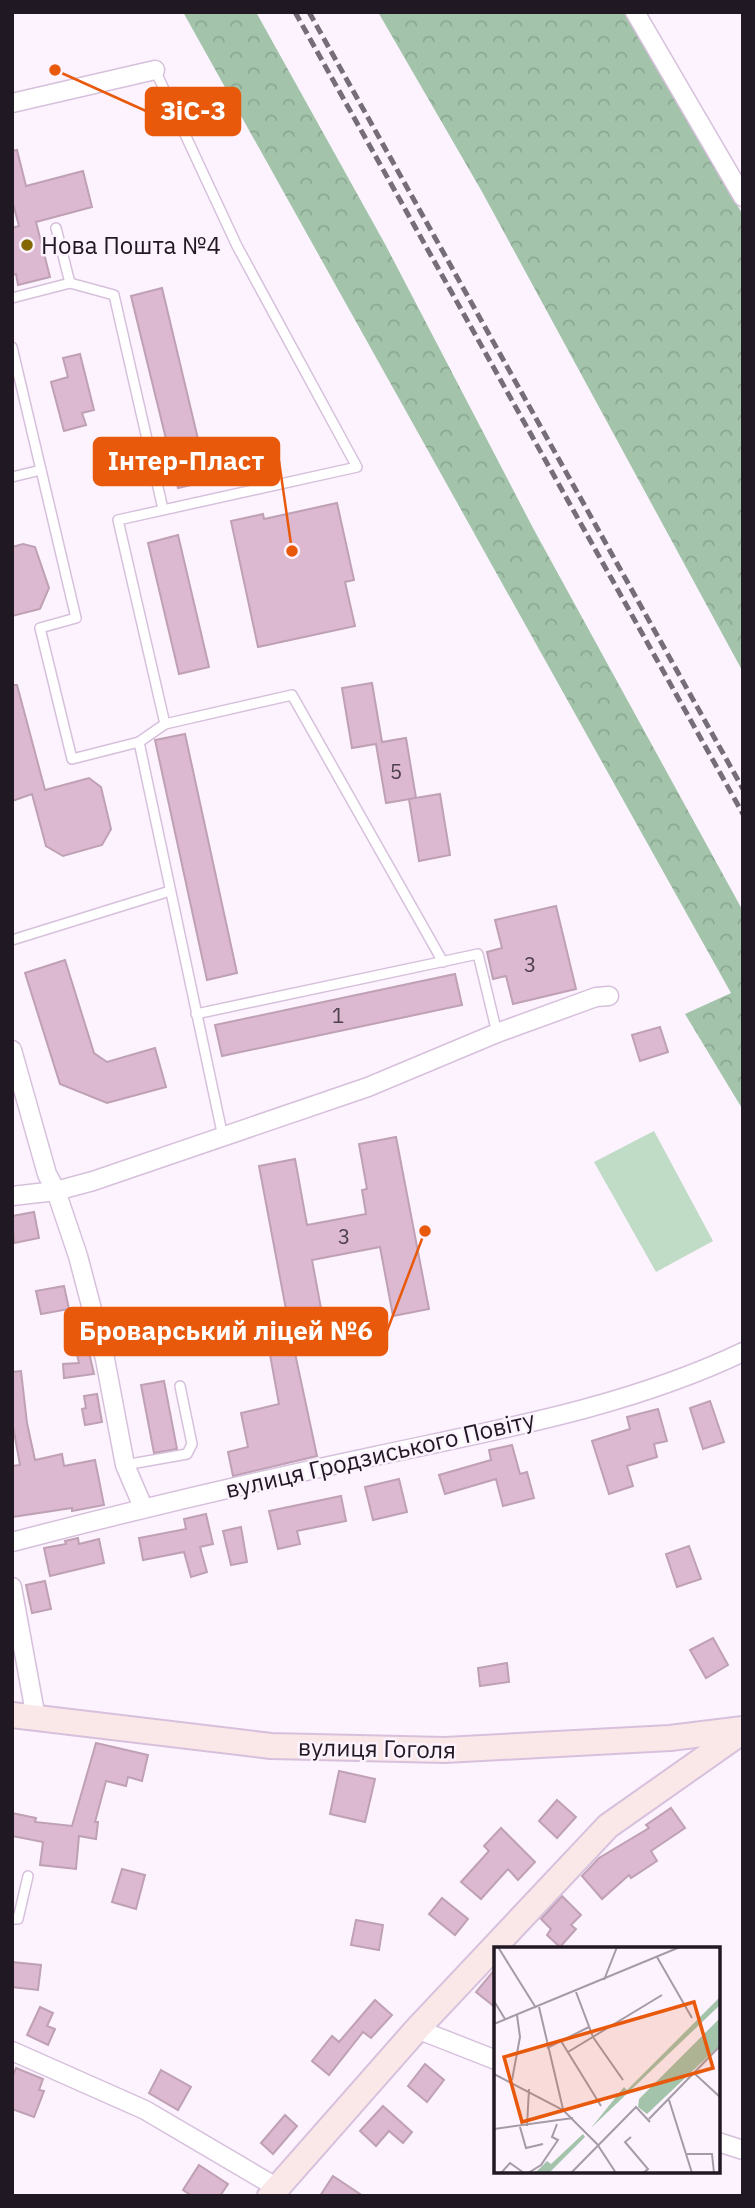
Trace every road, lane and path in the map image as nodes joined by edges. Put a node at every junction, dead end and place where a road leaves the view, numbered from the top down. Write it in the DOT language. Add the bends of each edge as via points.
graph roads {
  1 [pos="635,12"];
  2 [pos="155,70"];
  3 [pos="12,103"];
  4 [pos="743,197"];
  5 [pos="56,228"];
  6 [pos="70,283"];
  7 [pos="12,298"];
  8 [pos="12,347"];
  9 [pos="41,470"];
  10 [pos="12,477"];
  11 [pos="163,509"];
  12 [pos="165,724"];
  13 [pos="139,742"];
  14 [pos="170,891"];
  15 [pos="12,940"];
  16 [pos="443,962"];
  17 [pos="609,996"];
  18 [pos="196,1014"];
  19 [pos="497,1033"];
  20 [pos="12,1050"];
  21 [pos="223,1137"];
  22 [pos="56,1191"];
  23 [pos="12,1196"];
  24 [pos="743,1352"];
  25 [pos="180,1386"];
  26 [pos="125,1465"];
  27 [pos="143,1507"];
  28 [pos="12,1542"];
  29 [pos="12,1587"];
  30 [pos="24,1717"];
  31 [pos="743,1730"];
  32 [pos="28,1876"];
  33 [pos="12,1919"];
  34 [pos="494,1947"];
  35 [pos="494,1947"];
  36 [pos="417,2029"];
  37 [pos="12,2052"];
  38 [pos="494,2059"];
  39 [pos="720,2143"];
  40 [pos="743,2150"];
  41 [pos="273,2191"];
  1 -- 4 [label="street"];
  2 -- 3 [label="street"];
  2 -- 11 [label="lane" via="237,246 357,467"];
  5 -- 6 [label="lane"];
  6 -- 7 [label="lane"];
  6 -- 11 [label="lane" via="114,295"];
  8 -- 9 [label="lane"];
  9 -- 10 [label="lane"];
  9 -- 13 [label="lane" via="76,618 40,628 72,758"];
  11 -- 12 [label="lane" via="118,520"];
  12 -- 13 [label="lane"];
  12 -- 16 [label="lane" via="292,695"];
  13 -- 14 [label="lane"];
  14 -- 15 [label="lane"];
  14 -- 18 [label="lane"];
  16 -- 18 [label="lane"];
  16 -- 19 [label="lane" via="478,954"];
  17 -- 19 [label="street"];
  18 -- 21 [label="lane"];
  19 -- 21 [label="street" via="369,1087"];
  20 -- 22 [label="street" via="47,1174"];
  21 -- 22 [label="street"];
  22 -- 23 [label="street"];
  22 -- 26 [label="street" via="105,1359"];
  24 -- 27 [label="street, вулиця Гродзиського Повіту" via="627,1396 518,1425"];
  25 -- 26 [label="lane" via="192,1444 187,1454"];
  26 -- 27 [label="street"];
  27 -- 28 [label="street, вулиця Гродзиського Повіту"];
  29 -- 30 [label="street"];
  30 -- 31 [label="street, вулиця Гоголя" via="271,1745 445,1751"];
  31 -- 35 [label="street" via="608,1826"];
  32 -- 33 [label="lane" via="18,1919"];
  34 -- 36 [label="street"];
  36 -- 38 [label="street"];
  36 -- 41 [label="street"];
  37 -- 41 [label="street" via="145,2110"];
  39 -- 40 [label="street"];
}
